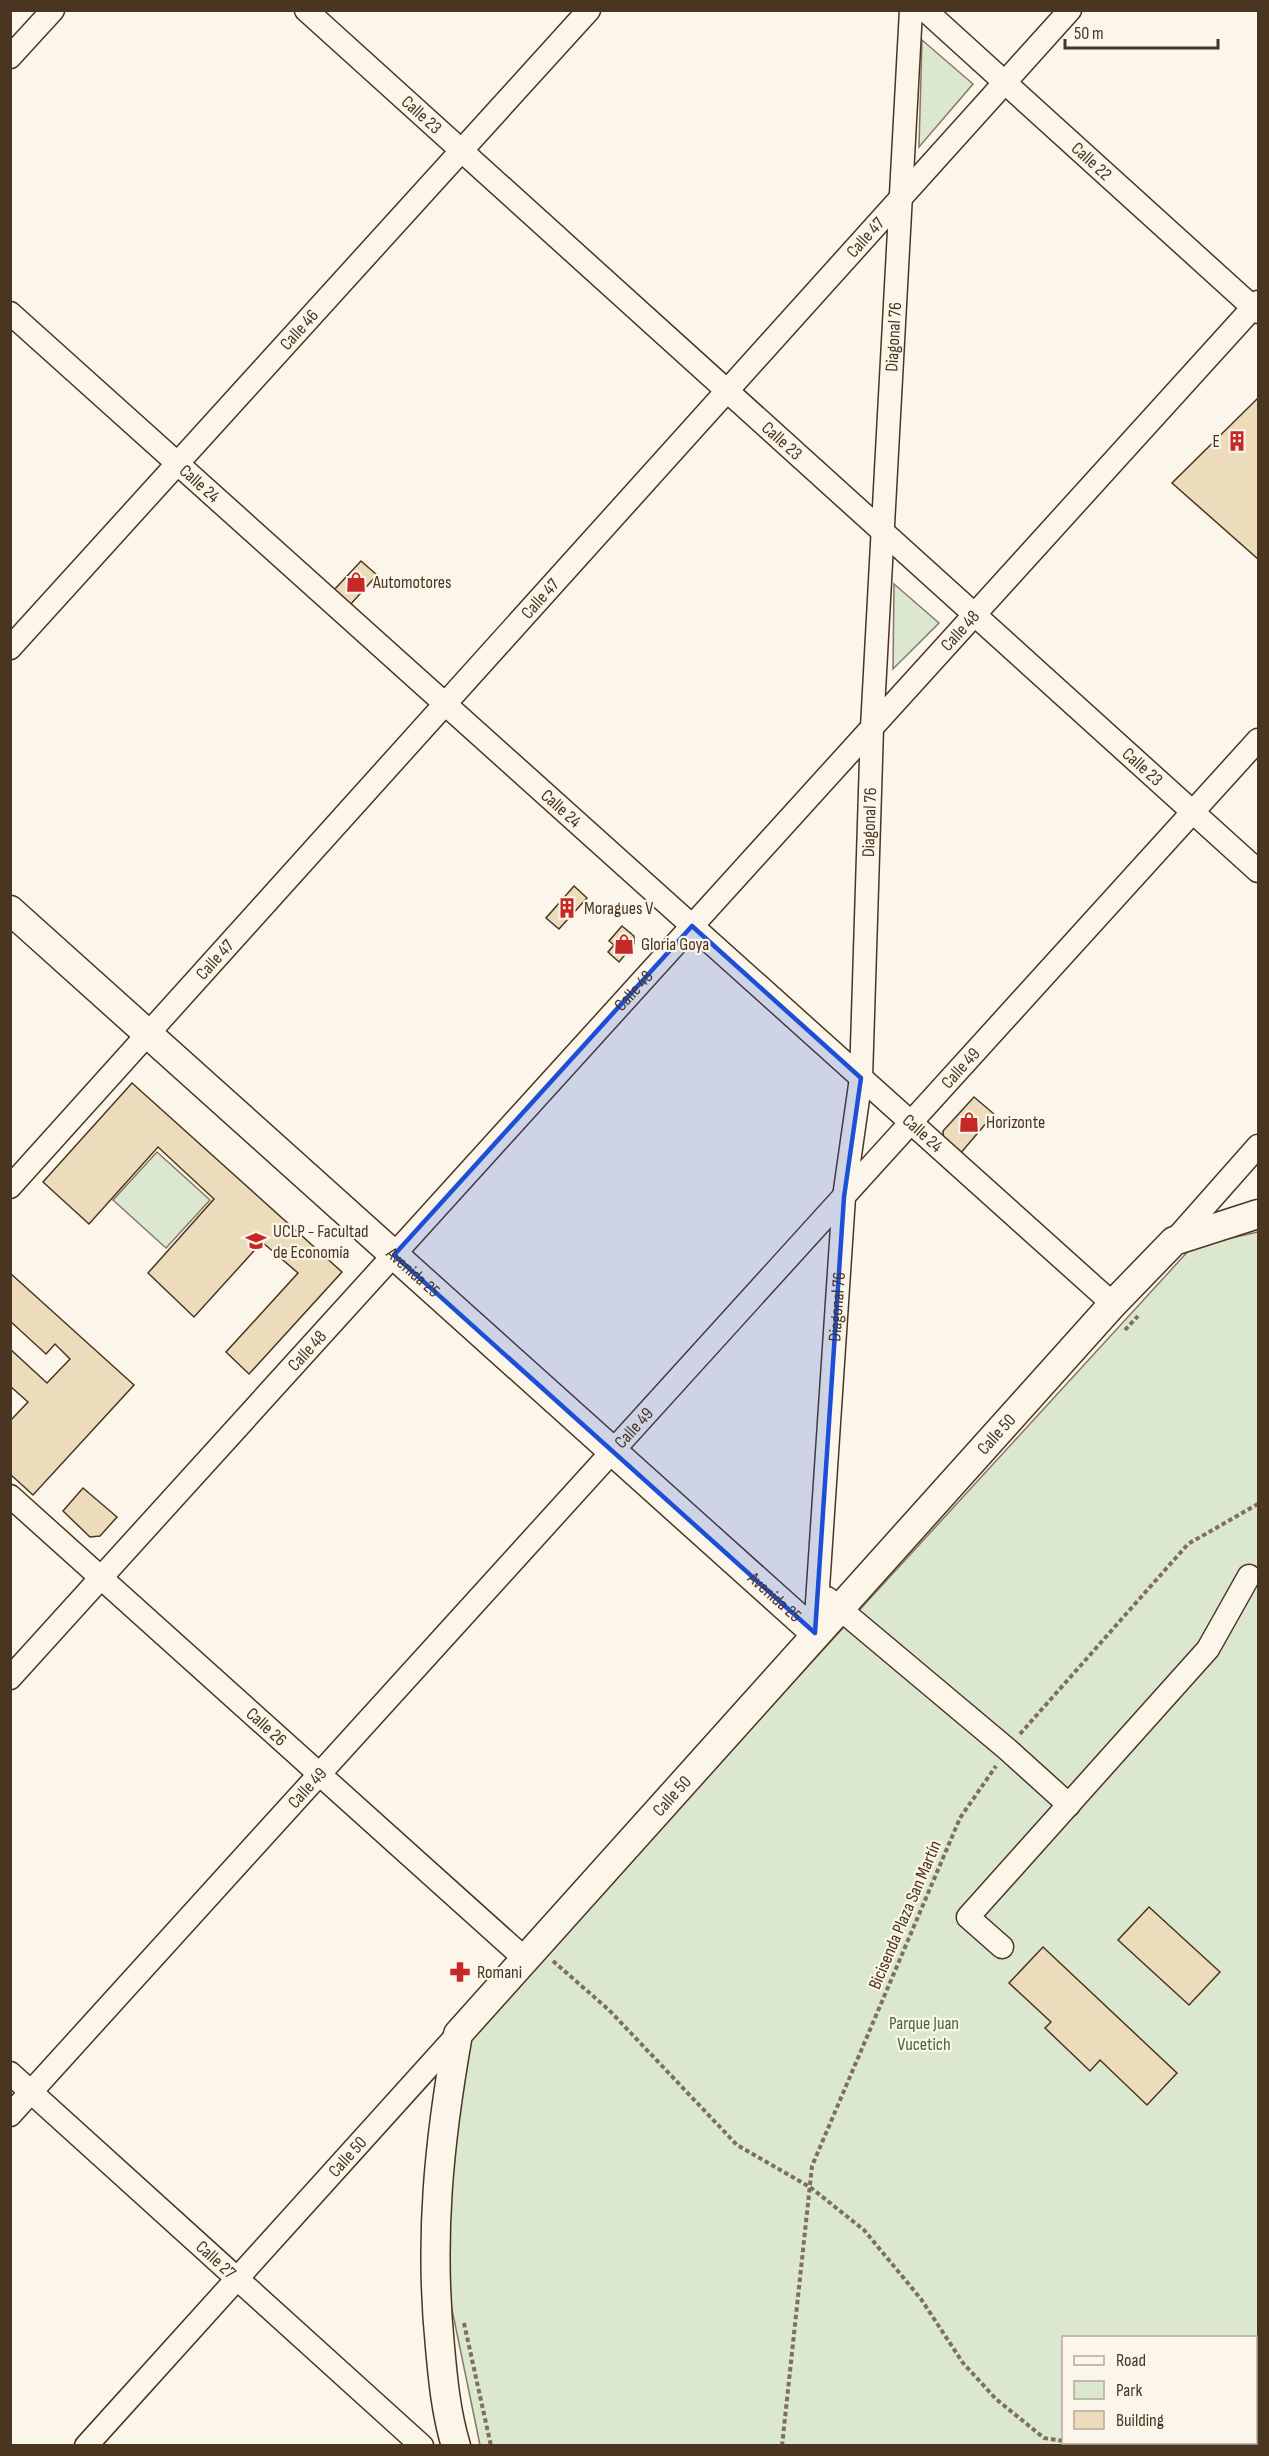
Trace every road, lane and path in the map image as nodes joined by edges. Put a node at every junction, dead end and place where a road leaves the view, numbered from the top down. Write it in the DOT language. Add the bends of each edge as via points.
graph roads {
  1 [pos="53,10"];
  2 [pos="306,10"];
  3 [pos="589,10"];
  4 [pos="911,10"];
  5 [pos="925,10"];
  6 [pos="1070,10"];
  7 [pos="10,57"];
  8 [pos="1005,83"];
  9 [pos="462,151"];
  10 [pos="903,192"];
  11 [pos="1257,307"];
  12 [pos="10,313"];
  13 [pos="727,391"];
  14 [pos="178,464"];
  15 [pos="883,532"];
  16 [pos="975,615"];
  17 [pos="10,648"];
  18 [pos="446,704"];
  19 [pos="872,728"];
  20 [pos="1258,740"];
  21 [pos="1193,812"];
  22 [pos="1258,871"];
  23 [pos="10,910"];
  24 [pos="693,926"];
  25 [pos="10,928"];
  26 [pos="143,1039"];
  27 [pos="861,1078"];
  28 [pos="911,1122"];
  29 [pos="1258,1146"];
  30 [pos="10,1187"];
  31 [pos="844,1197"];
  32 [pos="1258,1214"];
  33 [pos="1174,1241"];
  34 [pos="389,1261"];
  35 [pos="1113,1304"];
  36 [pos="1144,1310"];
  37 [pos="1120,1336"];
  38 [pos="608,1458"];
  39 [pos="10,1496"];
  40 [pos="1258,1504"];
  41 [pos="1249,1576"];
  42 [pos="101,1578"];
  43 [pos="829,1600"];
  44 [pos="810,1640"];
  45 [pos="10,1678"];
  46 [pos="1007,1749"];
  47 [pos="320,1774"];
  48 [pos="1069,1805"];
  49 [pos="1002,1947"];
  50 [pos="559,1951"];
  51 [pos="540,1962"];
  52 [pos="458,2034"];
  53 [pos="10,2073"];
  54 [pos="31,2092"];
  55 [pos="10,2115"];
  56 [pos="810,2187"];
  57 [pos="236,2277"];
  58 [pos="462,2312"];
  59 [pos="446,2439"];
  60 [pos="1062,2441"];
  61 [pos="86,2445"];
  62 [pos="422,2445"];
  63 [pos="491,2445"];
  64 [pos="783,2445"];
  1 -- 7 [label="street"];
  2 -- 9 [label="street, Calle 23"];
  3 -- 9 [label="street, Calle 46"];
  4 -- 10 [label="street, Diagonal 76"];
  5 -- 8 [label="street, Calle 22"];
  6 -- 8 [label="street, Calle 47"];
  8 -- 10 [label="street, Calle 47"];
  8 -- 11 [label="street, Calle 22"];
  9 -- 13 [label="street, Calle 23"];
  9 -- 14 [label="street, Calle 46"];
  10 -- 13 [label="street, Calle 47"];
  10 -- 15 [label="street, Diagonal 76"];
  11 -- 16 [label="street, Calle 48"];
  12 -- 14 [label="street, Calle 24"];
  13 -- 15 [label="street, Calle 23"];
  13 -- 18 [label="street, Calle 47"];
  14 -- 17 [label="street, Calle 46"];
  14 -- 18 [label="street, Calle 24"];
  15 -- 16 [label="street, Calle 23"];
  15 -- 19 [label="street, Diagonal 76"];
  16 -- 19 [label="street, Calle 48"];
  16 -- 21 [label="street, Calle 23"];
  18 -- 24 [label="street, Calle 24"];
  18 -- 26 [label="street, Calle 47"];
  19 -- 24 [label="street, Calle 48"];
  19 -- 27 [label="street, Diagonal 76"];
  20 -- 21 [label="street, Calle 49"];
  21 -- 22 [label="street, Calle 23"];
  21 -- 28 [label="street, Calle 49"];
  23 -- 26 [label="main road, Avenida 25"];
  24 -- 27 [label="street, Calle 24"];
  24 -- 34 [label="street, Calle 48"];
  25 -- 26 [label="main road, Avenida 25"];
  26 -- 30 [label="street, Calle 47"];
  26 -- 34 [label="main road, Avenida 25"];
  27 -- 28 [label="street, Calle 24"];
  27 -- 31 [label="street, Diagonal 76"];
  28 -- 31 [label="street, Calle 49"];
  28 -- 35 [label="street, Calle 24"];
  29 -- 33 [label="street, Calle 50"];
  31 -- 38 [label="street, Calle 49"];
  31 -- 43 [label="street, Diagonal 76"];
  32 -- 33 [label="main road"];
  33 -- 35 [label="main road, Calle 50"];
  34 -- 38 [label="main road, Avenida 25"];
  34 -- 42 [label="street, Calle 48"];
  35 -- 43 [label="main road, Calle 50"];
  36 -- 37 [label="path"];
  38 -- 44 [label="main road, Avenida 25"];
  38 -- 47 [label="street, Calle 49"];
  39 -- 42 [label="street, Calle 26"];
  40 -- 46 [label="path, Bicisenda Plaza San Martín" via="1188,1544"];
  41 -- 48 [label="street" via="1208,1649"];
  42 -- 45 [label="street, Calle 48"];
  42 -- 47 [label="street, Calle 26"];
  43 -- 44 [label="main road, Calle 50"];
  43 -- 46 [label="street"];
  44 -- 51 [label="main road, Calle 50"];
  46 -- 48 [label="street"];
  46 -- 56 [label="path, Bicisenda Plaza San Martín" via="960,1818 812,2166"];
  47 -- 51 [label="street, Calle 26"];
  47 -- 54 [label="street, Calle 49"];
  48 -- 49 [label="street" via="968,1917"];
  50 -- 51 [label="path"];
  51 -- 52 [label="main road, Calle 50"];
  51 -- 56 [label="path" via="609,2010 737,2145"];
  52 -- 57 [label="street, Calle 50"];
  52 -- 59 [label="main road" via="442,2121 435,2210 435,2299"];
  53 -- 54 [label="street, Calle 27"];
  54 -- 55 [label="street, Calle 49"];
  54 -- 57 [label="street, Calle 27"];
  56 -- 60 [label="path" via="864,2230 921,2299 963,2363 996,2399 1044,2438"];
  56 -- 64 [label="path, Bicisenda Plaza San Martín"];
  57 -- 61 [label="street, Calle 50"];
  57 -- 62 [label="street, Calle 27"];
  58 -- 63 [label="path"];
}
